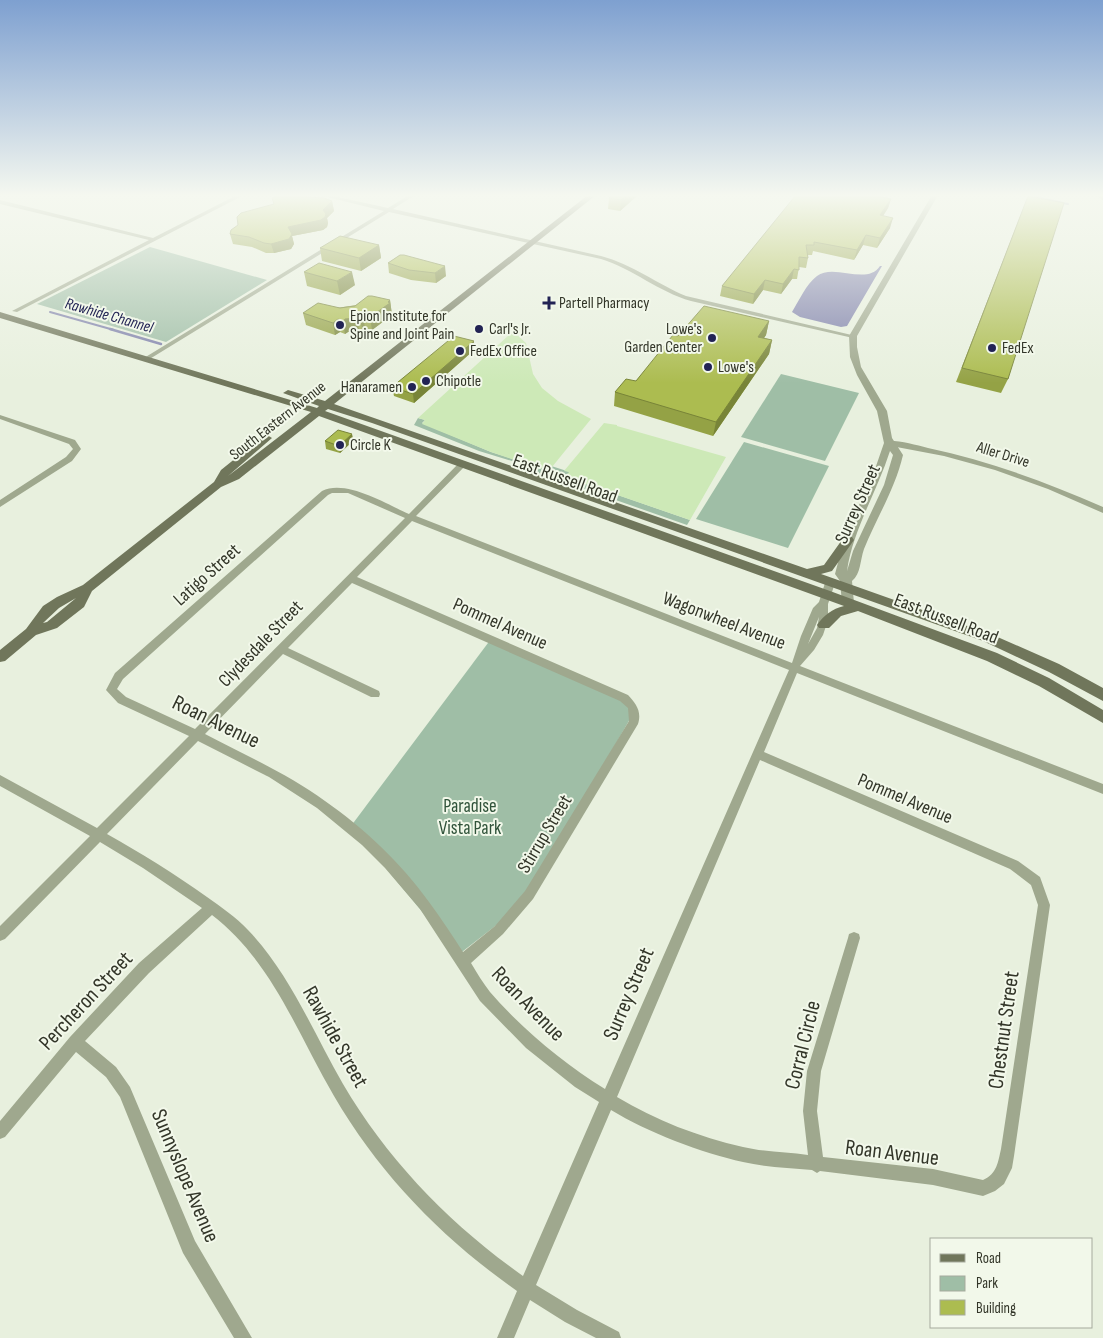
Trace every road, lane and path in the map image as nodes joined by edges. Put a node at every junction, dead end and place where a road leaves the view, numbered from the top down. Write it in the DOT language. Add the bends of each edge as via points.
graph roads {
  1 [pos="120,257"];
  2 [pos="311,257"];
  3 [pos="507,257"];
  4 [pos="511,257"];
  5 [pos="599,257"];
  6 [pos="898,257"];
  7 [pos="0,307"];
  8 [pos="438,307"];
  9 [pos="450,309"];
  10 [pos="14,311"];
  11 [pos="1,315"];
  12 [pos="852,336"];
  13 [pos="155,353"];
  14 [pos="146,359"];
  15 [pos="177,360"];
  16 [pos="168,366"];
  17 [pos="318,406"];
  18 [pos="0,417"];
  19 [pos="889,443"];
  20 [pos="463,464"];
  21 [pos="544,487"];
  22 [pos="331,490"];
  23 [pos="867,500"];
  24 [pos="0,504"];
  25 [pos="1103,510"];
  26 [pos="410,517"];
  27 [pos="865,533"];
  28 [pos="848,540"];
  29 [pos="806,574"];
  30 [pos="350,578"];
  31 [pos="846,584"];
  32 [pos="826,594"];
  33 [pos="852,605"];
  34 [pos="824,625"];
  35 [pos="282,649"];
  36 [pos="0,657"];
  37 [pos="795,668"];
  38 [pos="111,690"];
  39 [pos="375,694"];
  40 [pos="1103,695"];
  41 [pos="633,707"];
  42 [pos="1103,717"];
  43 [pos="197,735"];
  44 [pos="756,754"];
  45 [pos="0,780"];
  46 [pos="1103,789"];
  47 [pos="98,835"];
  48 [pos="1036,881"];
  49 [pos="211,908"];
  50 [pos="0,936"];
  51 [pos="854,938"];
  52 [pos="462,962"];
  53 [pos="75,1042"];
  54 [pos="607,1100"];
  55 [pos="0,1132"];
  56 [pos="817,1165"];
  57 [pos="995,1182"];
  58 [pos="525,1289"];
  59 [pos="244,1338"];
  60 [pos="505,1338"];
  61 [pos="613,1338"];
  1 -- 10 [label="street"];
  2 -- 13 [label="street"];
  3 -- 8 [label="main road, South Eastern Avenue"];
  4 -- 9 [label="main road, South Eastern Avenue"];
  5 -- 12 [label="street" via="613,261 692,300"];
  6 -- 12 [label="street"];
  7 -- 10 [label="main road, East Russell Road"];
  8 -- 9 [label="main road"];
  8 -- 17 [label="main road, South Eastern Avenue"];
  9 -- 17 [label="main road, South Eastern Avenue"];
  10 -- 11 [label="main road"];
  10 -- 13 [label="main road, East Russell Road"];
  11 -- 14 [label="main road, East Russell Road"];
  12 -- 19 [label="street, Surrey Street" via="851,350 856,369 882,413"];
  13 -- 14 [label="street"];
  13 -- 15 [label="main road, East Russell Road"];
  14 -- 16 [label="main road, East Russell Road"];
  15 -- 16 [label="main road"];
  15 -- 17 [label="main road, East Russell Road"];
  16 -- 17 [label="main road, East Russell Road"];
  17 -- 20 [label="main road, East Russell Road"];
  17 -- 21 [label="main road, East Russell Road"];
  17 -- 36 [label="main road, South Eastern Avenue" via="235,477 217,485 87,588 79,604 52,625 31,632"];
  18 -- 24 [label="street" via="72,442 77,449 69,459"];
  19 -- 23 [label="street, Surrey Street"];
  19 -- 25 [label="street, Aller Drive" via="999,468"];
  19 -- 27 [label="street, Surrey Street" via="898,455 896,465 876,515"];
  20 -- 21 [label="main road, East Russell Road"];
  20 -- 26 [label="street, Clydesdale Street"];
  21 -- 29 [label="main road, East Russell Road"];
  21 -- 32 [label="main road, East Russell Road"];
  22 -- 26 [label="street, Wagonwheel Avenue" via="348,491"];
  22 -- 38 [label="street, Latigo Street" via="119,676"];
  23 -- 27 [label="street" via="873,507 864,526"];
  23 -- 28 [label="street, Surrey Street"];
  26 -- 30 [label="street, Clydesdale Street"];
  26 -- 37 [label="street, Wagonwheel Avenue"];
  27 -- 31 [label="street, Surrey Street"];
  28 -- 29 [label="main road" via="828,568"];
  28 -- 31 [label="street, Surrey Street" via="841,574"];
  29 -- 32 [label="main road, East Russell Road"];
  30 -- 35 [label="street, Clydesdale Street"];
  30 -- 41 [label="street, Pommel Avenue" via="624,698"];
  31 -- 32 [label="main road, East Russell Road"];
  31 -- 33 [label="street, Surrey Street"];
  31 -- 40 [label="main road, East Russell Road" via="1014,648"];
  32 -- 33 [label="main road, East Russell Road"];
  32 -- 34 [label="street"];
  32 -- 37 [label="street, Surrey Street"];
  33 -- 34 [label="main road" via="837,612"];
  33 -- 42 [label="main road, East Russell Road" via="992,657 1044,682"];
  34 -- 37 [label="street, Surrey Street" via="816,642"];
  35 -- 39 [label="street"];
  35 -- 43 [label="street, Clydesdale Street"];
  37 -- 44 [label="street, Surrey Street"];
  37 -- 46 [label="street, Wagonwheel Avenue"];
  38 -- 43 [label="street, Roan Avenue" via="122,700"];
  41 -- 52 [label="street, Stirrup Street" via="634,721 530,896"];
  43 -- 47 [label="street, Clydesdale Street"];
  43 -- 52 [label="street, Roan Avenue" via="273,774 321,804 366,841 424,905"];
  44 -- 48 [label="street, Pommel Avenue" via="1014,865"];
  44 -- 54 [label="street, Surrey Street"];
  45 -- 47 [label="street, Rawhide Street"];
  47 -- 49 [label="street, Rawhide Street" via="166,875"];
  47 -- 50 [label="street, Clydesdale Street"];
  48 -- 57 [label="street, Chestnut Street" via="1044,905 1007,1157 1001,1177"];
  49 -- 53 [label="street, Percheron Street" via="144,968"];
  49 -- 58 [label="street, Rawhide Street" via="243,934 283,987 340,1092 369,1137 401,1177 453,1232 489,1264"];
  51 -- 56 [label="street, Corral Circle" via="814,1072 810,1110"];
  52 -- 54 [label="street, Roan Avenue" via="485,996 531,1043"];
  53 -- 55 [label="street, Percheron Street"];
  53 -- 59 [label="street, Sunnyslope Avenue" via="111,1072 125,1092 189,1247"];
  54 -- 56 [label="street, Roan Avenue" via="692,1140 744,1155"];
  54 -- 58 [label="street, Surrey Street"];
  56 -- 57 [label="street, Roan Avenue" via="933,1178 983,1188"];
  58 -- 60 [label="street, Surrey Street"];
  58 -- 61 [label="street, Rawhide Street"];
}
